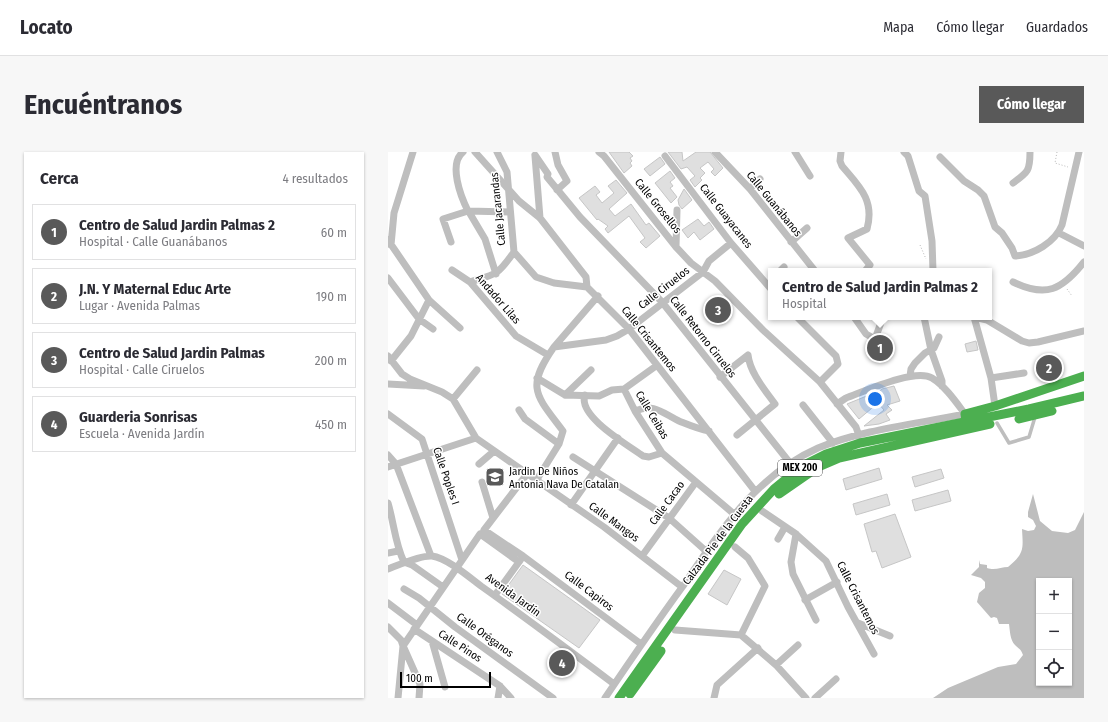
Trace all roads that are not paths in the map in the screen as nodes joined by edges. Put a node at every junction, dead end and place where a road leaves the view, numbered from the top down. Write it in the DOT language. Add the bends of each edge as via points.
graph roads {
  1 [pos="413,152"];
  2 [pos="463,152"];
  3 [pos="475,152"];
  4 [pos="497,152"];
  5 [pos="555,152"];
  6 [pos="715,152"];
  7 [pos="842,152"];
  8 [pos="904,152"];
  9 [pos="1030,152"];
  10 [pos="1079,152"];
  11 [pos="603,153"];
  12 [pos="798,153"];
  13 [pos="535,154"];
  14 [pos="665,156"];
  15 [pos="940,157"];
  16 [pos="810,176"];
  17 [pos="760,180"];
  18 [pos="1013,182"];
  19 [pos="508,186"];
  20 [pos="750,189"];
  21 [pos="557,190"];
  22 [pos="677,210"];
  23 [pos="469,212"];
  24 [pos="510,212"];
  25 [pos="540,218"];
  26 [pos="807,228"];
  27 [pos="1059,232"];
  28 [pos="390,242"];
  29 [pos="451,242"];
  30 [pos="791,242"];
  31 [pos="731,243"];
  32 [pos="1084,246"];
  33 [pos="676,247"];
  34 [pos="514,252"];
  35 [pos="1084,262"];
  36 [pos="813,268"];
  37 [pos="868,268"];
  38 [pos="933,268"];
  39 [pos="452,270"];
  40 [pos="703,272"];
  41 [pos="496,274"];
  42 [pos="388,278"];
  43 [pos="768,281"];
  44 [pos="470,282"];
  45 [pos="1013,282"];
  46 [pos="587,287"];
  47 [pos="598,296"];
  48 [pos="429,300"];
  49 [pos="662,302"];
  50 [pos="420,319"];
  51 [pos="800,320"];
  52 [pos="856,320"];
  53 [pos="882,320"];
  54 [pos="925,320"];
  55 [pos="975,320"];
  56 [pos="987,320"];
  57 [pos="460,328"];
  58 [pos="432,329"];
  59 [pos="629,330"];
  60 [pos="1084,331"];
  61 [pos="939,336"];
  62 [pos="554,347"];
  63 [pos="931,350"];
  64 [pos="548,355"];
  65 [pos="390,359"];
  66 [pos="656,366"];
  67 [pos="477,370"];
  68 [pos="591,370"];
  69 [pos="1024,373"];
  70 [pos="910,376"];
  71 [pos="1084,376"];
  72 [pos="720,377"];
  73 [pos="536,378"];
  74 [pos="991,378"];
  75 [pos="820,382"];
  76 [pos="388,384"];
  77 [pos="431,386"];
  78 [pos="942,386"];
  79 [pos="624,389"];
  80 [pos="565,395"];
  81 [pos="585,395"];
  82 [pos="1084,396"];
  83 [pos="453,399"];
  84 [pos="1084,402"];
  85 [pos="837,404"];
  86 [pos="803,405"];
  87 [pos="995,406"];
  88 [pos="519,410"];
  89 [pos="635,411"];
  90 [pos="388,414"];
  91 [pos="1036,416"];
  92 [pos="966,418"];
  93 [pos="756,420"];
  94 [pos="997,423"];
  95 [pos="709,432"];
  96 [pos="737,435"];
  97 [pos="476,438"];
  98 [pos="618,438"];
  99 [pos="860,439"];
  100 [pos="833,443"];
  101 [pos="559,444"];
  102 [pos="493,452"];
  103 [pos="662,453"];
  104 [pos="388,455"];
  105 [pos="427,455"];
  106 [pos="573,457"];
  107 [pos="790,463"];
  108 [pos="396,464"];
  109 [pos="479,464"];
  110 [pos="388,467"];
  111 [pos="594,471"];
  112 [pos="527,474"];
  113 [pos="536,481"];
  114 [pos="482,482"];
  115 [pos="696,482"];
  116 [pos="755,491"];
  117 [pos="388,503"];
  118 [pos="571,505"];
  119 [pos="762,511"];
  120 [pos="734,514"];
  121 [pos="493,518"];
  122 [pos="669,518"];
  123 [pos="786,526"];
  124 [pos="482,532"];
  125 [pos="796,534"];
  126 [pos="778,539"];
  127 [pos="735,547"];
  128 [pos="398,551"];
  129 [pos="707,552"];
  130 [pos="388,554"];
  131 [pos="431,556"];
  132 [pos="642,556"];
  133 [pos="521,559"];
  134 [pos="462,560"];
  135 [pos="404,562"];
  136 [pos="457,568"];
  137 [pos="388,569"];
  138 [pos="837,582"];
  139 [pos="443,587"];
  140 [pos="682,587"];
  141 [pos="404,589"];
  142 [pos="495,595"];
  143 [pos="805,600"];
  144 [pos="388,603"];
  145 [pos="429,608"];
  146 [pos="816,620"];
  147 [pos="858,623"];
  148 [pos="388,627"];
  149 [pos="416,627"];
  150 [pos="675,630"];
  151 [pos="741,635"];
  152 [pos="890,636"];
  153 [pos="432,641"];
  154 [pos="641,644"];
  155 [pos="798,645"];
  156 [pos="403,646"];
  157 [pos="758,648"];
  158 [pos="874,654"];
  159 [pos="776,665"];
  160 [pos="836,679"];
  161 [pos="614,684"];
  162 [pos="500,686"];
  163 [pos="446,687"];
  164 [pos="398,698"];
  165 [pos="420,698"];
  166 [pos="498,698"];
  167 [pos="511,698"];
  168 [pos="553,698"];
  169 [pos="605,698"];
  170 [pos="619,698"];
  171 [pos="628,698"];
  172 [pos="714,698"];
  173 [pos="806,698"];
  174 [pos="815,698"];
  1 -- 28 [label="street" via="394,213"];
  2 -- 23 [label="street, Calle Jacarandas" via="458,160 457,185"];
  3 -- 19 [label="street, Calle Crisantemos"];
  4 -- 19 [label="street, Calle Jacarandas" via="508,172"];
  5 -- 21 [label="street" via="558,165 567,182"];
  6 -- 20 [label="street, Calle Guanábanos"];
  7 -- 37 [label="street" via="842,166 868,200 867,228 850,237 849,241 870,265"];
  8 -- 38 [label="street" via="908,156 919,191 925,196 932,241"];
  9 -- 18 [label="street" via="1027,173"];
  10 -- 27 [label="street"];
  11 -- 33 [label="street, Calle Grosellos"];
  12 -- 16 [label="street"];
  13 -- 21 [label="street, Calle Retorno Ciruelos"];
  13 -- 25 [label="street"];
  14 -- 31 [label="street, Calle Guayacanes"];
  15 -- 27 [label="street" via="964,181 984,196 995,227 1002,233 1015,256 1027,254 1052,241"];
  17 -- 20 [label="street"];
  19 -- 24 [label="street, Calle Jacarandas"];
  19 -- 25 [label="street, Calle Crisantemos" via="519,201"];
  20 -- 30 [label="street, Calle Guanábanos"];
  21 -- 49 [label="street, Calle Retorno Ciruelos"];
  22 -- 33 [label="street"];
  23 -- 24 [label="street"];
  23 -- 29 [label="street" via="443,219"];
  23 -- 41 [label="street, Calle Jacarandas" via="484,239"];
  24 -- 34 [label="street, Calle Jacarandas"];
  25 -- 46 [label="street, Calle Crisantemos" via="586,277"];
  26 -- 30 [label="street"];
  27 -- 32 [label="street"];
  28 -- 48 [label="street"];
  30 -- 36 [label="street, Calle Guanábanos"];
  31 -- 40 [label="street" via="708,261"];
  31 -- 43 [label="street, Calle Guayacanes"];
  33 -- 40 [label="street, Calle Grosellos"];
  34 -- 41 [label="street"];
  34 -- 46 [label="street, Calle Jacarandas" via="536,277 554,283"];
  35 -- 45 [label="street" via="1063,283 1049,290 1029,290"];
  39 -- 44 [label="street, Andador Lilas"];
  40 -- 49 [label="street, Calle Ciruelos"];
  40 -- 75 [label="street, Calle Ciruelos"];
  41 -- 44 [label="street"];
  42 -- 50 [label="street"];
  44 -- 64 [label="street, Andador Lilas" via="516,336"];
  46 -- 47 [label="street, Calle Crisantemos"];
  47 -- 59 [label="street, Calle Crisantemos"];
  47 -- 62 [label="street"];
  48 -- 50 [label="street"];
  48 -- 57 [label="street"];
  49 -- 59 [label="street, Calle Ciruelos"];
  49 -- 72 [label="street, Calle Retorno Ciruelos"];
  50 -- 58 [label="street"];
  50 -- 65 [label="street" via="411,336"];
  51 -- 75 [label="street" via="836,356 838,364"];
  52 -- 53 [label="street" via="866,334 875,339"];
  54 -- 63 [label="street"];
  55 -- 74 [label="street"];
  56 -- 60 [label="street" via="1029,343"];
  59 -- 62 [label="street, Calle Ciruelos" via="606,340"];
  59 -- 66 [label="street, Calle Crisantemos"];
  61 -- 63 [label="street"];
  62 -- 64 [label="street"];
  63 -- 70 [label="street" via="915,362"];
  63 -- 78 [label="street"];
  64 -- 73 [label="street"];
  65 -- 77 [label="street, Calle Mangos" via="402,374"];
  66 -- 79 [label="street"];
  66 -- 95 [label="street, Calle Crisantemos"];
  67 -- 83 [label="street"];
  68 -- 80 [label="street"];
  69 -- 74 [label="street"];
  70 -- 78 [label="street" via="924,375"];
  70 -- 85 [label="street" via="846,398"];
  71 -- 87 [label="main road"];
  72 -- 93 [label="street, Calle Retorno Ciruelos"];
  72 -- 93 [label="street" via="748,355 748,362 754,373 775,404"];
  73 -- 80 [label="street"];
  73 -- 101 [label="street" via="538,395 563,432"];
  74 -- 87 [label="street"];
  75 -- 85 [label="street, Calle Ciruelos"];
  76 -- 77 [label="street"];
  77 -- 83 [label="street, Calle Mangos"];
  78 -- 92 [label="street"];
  79 -- 81 [label="street, Calle Ceibas" via="612,390 599,396"];
  79 -- 89 [label="street, Calle Ceibas"];
  80 -- 81 [label="street, Calle Ceibas"];
  81 -- 98 [label="street" via="584,404 593,418"];
  82 -- 92 [label="main road, Calzada Pie de la Cuesta / MEX 200"];
  83 -- 97 [label="street, Calle Mangos"];
  84 -- 91 [label="main road, Calzada Pie de la Cuesta / MEX 200"];
  85 -- 99 [label="street, Calle Ciruelos" via="856,427"];
  86 -- 100 [label="street"];
  87 -- 92 [label="main road"];
  88 -- 101 [label="street" via="525,419"];
  89 -- 95 [label="street" via="645,407 660,410 677,420"];
  89 -- 103 [label="street, Calle Ceibas"];
  90 -- 105 [label="street, Calle Poples I" via="422,439"];
  91 -- 94 [label="main road, Calzada Pie de la Cuesta / MEX 200"];
  91 -- 94 [label="lane" via="1029,437 1009,443"];
  92 -- 99 [label="main road, Calzada Pie de la Cuesta / MEX 200"];
  93 -- 96 [label="street"];
  93 -- 107 [label="street, Calle Retorno Ciruelos"];
  94 -- 119 [label="main road, Calzada Pie de la Cuesta / MEX 200" via="839,458 818,467 783,490"];
  95 -- 116 [label="street, Calle Crisantemos"];
  97 -- 102 [label="street, Calle Mangos"];
  97 -- 105 [label="street"];
  98 -- 103 [label="street" via="643,456"];
  98 -- 111 [label="street"];
  99 -- 100 [label="street"];
  99 -- 170 [label="main road, Calzada Pie de la Cuesta / MEX 200" via="796,470 763,499 742,524"];
  100 -- 107 [label="street"];
  101 -- 113 [label="street"];
  102 -- 109 [label="street"];
  102 -- 112 [label="street, Calle Mangos"];
  103 -- 115 [label="street, Calle Ceibas"];
  104 -- 108 [label="street"];
  105 -- 108 [label="street"];
  105 -- 134 [label="street, Calle Poples I"];
  106 -- 111 [label="street"];
  107 -- 116 [label="street"];
  108 -- 110 [label="street"];
  108 -- 131 [label="street"];
  111 -- 118 [label="street"];
  111 -- 122 [label="street"];
  112 -- 113 [label="street, Calle Mangos"];
  112 -- 121 [label="street"];
  113 -- 118 [label="street, Calle Mangos"];
  114 -- 121 [label="street"];
  115 -- 120 [label="street, Calle Ceibas"];
  115 -- 122 [label="street, Calle Cacao"];
  116 -- 120 [label="street"];
  117 -- 128 [label="street" via="395,525"];
  118 -- 132 [label="street, Calle Mangos"];
  119 -- 123 [label="street, Calle Crisantemos"];
  119 -- 127 [label="main road, Calzada Pie de la Cuesta / MEX 200"];
  120 -- 129 [label="street"];
  121 -- 124 [label="street"];
  122 -- 129 [label="street"];
  122 -- 132 [label="street, Calle Cacao"];
  123 -- 125 [label="street, Calle Crisantemos"];
  123 -- 126 [label="street"];
  124 -- 133 [label="street, Calle Capiros"];
  124 -- 134 [label="street"];
  125 -- 138 [label="street, Calle Crisantemos" via="821,554"];
  125 -- 143 [label="street" via="791,562 793,574"];
  127 -- 150 [label="main road, Calzada Pie de la Cuesta / MEX 200"];
  127 -- 151 [label="street" via="748,558 765,586"];
  128 -- 130 [label="street"];
  128 -- 135 [label="street"];
  129 -- 140 [label="street"];
  131 -- 135 [label="street"];
  131 -- 136 [label="street, Avenida Jardín"];
  132 -- 140 [label="street, Calle Mangos"];
  133 -- 142 [label="street"];
  133 -- 154 [label="street, Calle Capiros"];
  134 -- 136 [label="street"];
  135 -- 137 [label="street"];
  135 -- 139 [label="street"];
  136 -- 139 [label="street"];
  136 -- 142 [label="street, Avenida Jardín"];
  138 -- 143 [label="street"];
  138 -- 147 [label="street, Calle Crisantemos"];
  139 -- 145 [label="street"];
  140 -- 154 [label="street"];
  141 -- 145 [label="street, Calle Oréganos"];
  142 -- 161 [label="street, Avenida Jardín"];
  143 -- 146 [label="street"];
  144 -- 149 [label="street, Calle Pinos"];
  145 -- 149 [label="street"];
  145 -- 168 [label="street, Calle Oréganos"];
  147 -- 152 [label="street"];
  147 -- 158 [label="street, Calle Crisantemos"];
  148 -- 156 [label="street" via="401,640"];
  149 -- 153 [label="street, Calle Pinos"];
  149 -- 156 [label="street"];
  150 -- 151 [label="street"];
  150 -- 171 [label="main road, Calzada Pie de la Cuesta / MEX 200"];
  151 -- 157 [label="street"];
  153 -- 162 [label="street, Calle Pinos"];
  153 -- 163 [label="street"];
  154 -- 161 [label="street"];
  155 -- 159 [label="street"];
  156 -- 164 [label="street"];
  156 -- 165 [label="street" via="420,684"];
  157 -- 159 [label="street"];
  157 -- 172 [label="street" via="717,685"];
  159 -- 173 [label="street"];
  160 -- 174 [label="street"];
  161 -- 169 [label="street"];
  162 -- 166 [label="street"];
  162 -- 167 [label="street, Calle Pinos"];
}
